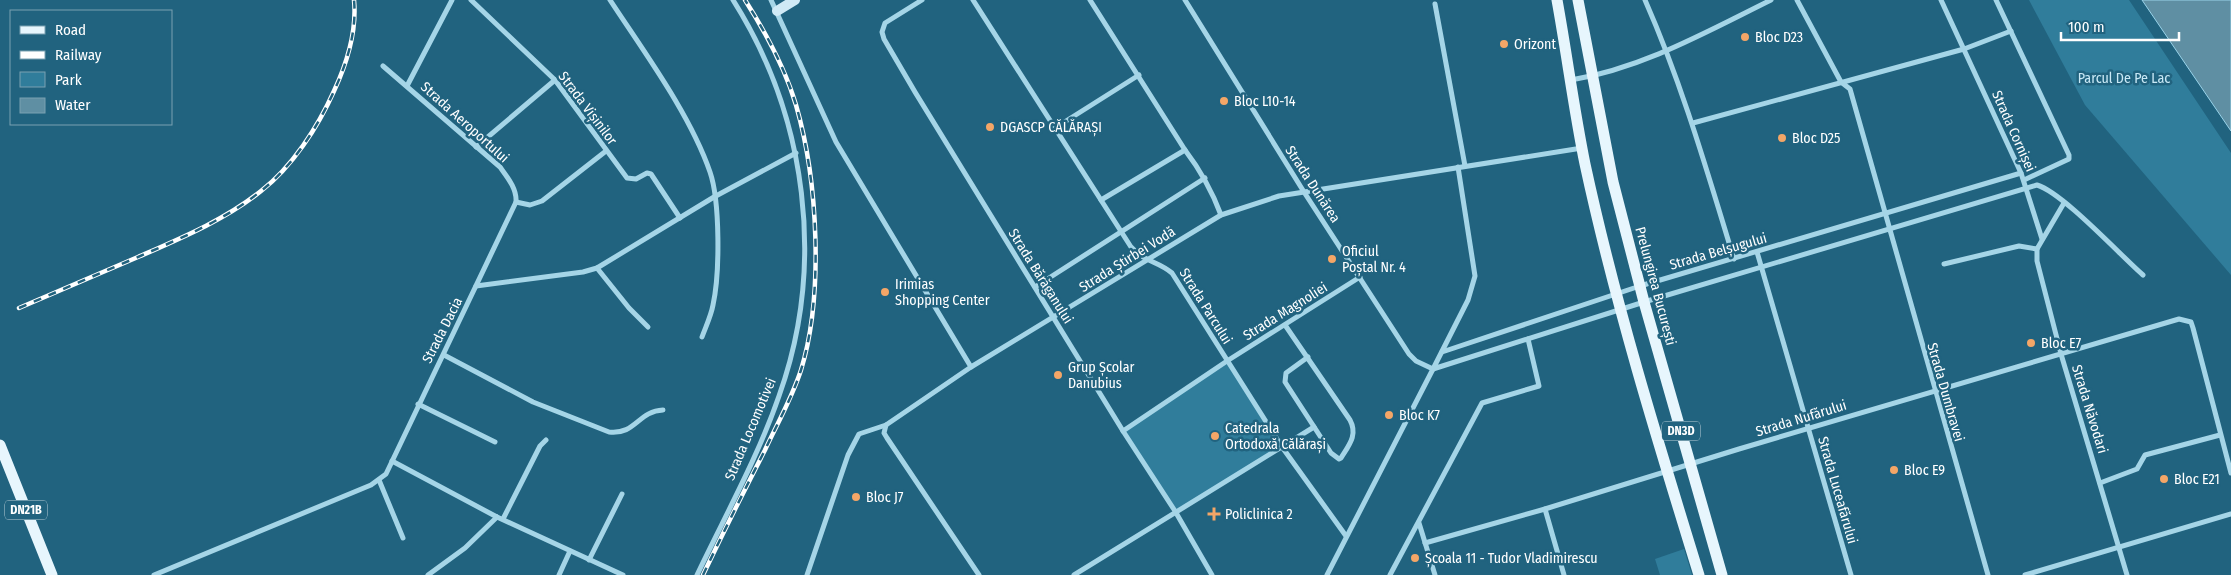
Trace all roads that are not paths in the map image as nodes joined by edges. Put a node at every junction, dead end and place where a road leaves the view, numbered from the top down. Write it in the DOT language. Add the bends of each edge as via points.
graph roads {
  1 [pos="452,0"];
  2 [pos="470,0"];
  3 [pos="610,0"];
  4 [pos="733,0"];
  5 [pos="771,0"];
  6 [pos="795,0"];
  7 [pos="922,0"];
  8 [pos="973,0"];
  9 [pos="1090,0"];
  10 [pos="1185,0"];
  11 [pos="1557,0"];
  12 [pos="1578,0"];
  13 [pos="1645,0"];
  14 [pos="1771,0"];
  15 [pos="1797,0"];
  16 [pos="1941,0"];
  17 [pos="1996,0"];
  18 [pos="1436,4"];
  19 [pos="778,11"];
  20 [pos="2011,31"];
  21 [pos="1964,49"];
  22 [pos="1667,52"];
  23 [pos="383,66"];
  24 [pos="1139,75"];
  25 [pos="1592,76"];
  26 [pos="555,80"];
  27 [pos="1571,80"];
  28 [pos="1841,82"];
  29 [pos="407,86"];
  30 [pos="1692,123"];
  31 [pos="1055,128"];
  32 [pos="476,147"];
  33 [pos="1582,148"];
  34 [pos="1185,150"];
  35 [pos="606,151"];
  36 [pos="796,153"];
  37 [pos="1465,166"];
  38 [pos="1458,167"];
  39 [pos="2022,173"];
  40 [pos="1205,178"];
  41 [pos="2024,180"];
  42 [pos="2027,189"];
  43 [pos="1304,192"];
  44 [pos="714,197"];
  45 [pos="1101,200"];
  46 [pos="516,202"];
  47 [pos="2064,202"];
  48 [pos="1885,214"];
  49 [pos="1221,215"];
  50 [pos="680,218"];
  51 [pos="1889,230"];
  52 [pos="1121,232"];
  53 [pos="2042,239"];
  54 [pos="2037,249"];
  55 [pos="1757,252"];
  56 [pos="1734,259"];
  57 [pos="1146,260"];
  58 [pos="1944,264"];
  59 [pos="1761,267"];
  60 [pos="597,268"];
  61 [pos="2143,275"];
  62 [pos="1360,277"];
  63 [pos="476,286"];
  64 [pos="1640,286"];
  65 [pos="1035,287"];
  66 [pos="1617,294"];
  67 [pos="1644,302"];
  68 [pos="1621,309"];
  69 [pos="1054,318"];
  70 [pos="1286,325"];
  71 [pos="648,328"];
  72 [pos="702,337"];
  73 [pos="1528,339"];
  74 [pos="1442,352"];
  75 [pos="2061,354"];
  76 [pos="444,355"];
  77 [pos="1308,358"];
  78 [pos="1227,362"];
  79 [pos="972,367"];
  80 [pos="1433,369"];
  81 [pos="1934,390"];
  82 [pos="418,404"];
  83 [pos="663,410"];
  84 [pos="886,425"];
  85 [pos="1314,427"];
  86 [pos="1808,428"];
  87 [pos="1123,431"];
  88 [pos="2220,435"];
  89 [pos="546,440"];
  90 [pos="495,442"];
  91 [pos="0,445"];
  92 [pos="1282,447"];
  93 [pos="392,461"];
  94 [pos="1690,464"];
  95 [pos="1667,471"];
  96 [pos="2231,473"];
  97 [pos="379,480"];
  98 [pos="2100,483"];
  99 [pos="622,494"];
  100 [pos="1545,509"];
  101 [pos="1175,511"];
  102 [pos="2231,514"];
  103 [pos="497,517"];
  104 [pos="503,520"];
  105 [pos="1419,523"];
  106 [pos="1346,536"];
  107 [pos="403,538"];
  108 [pos="1425,543"];
  109 [pos="2118,547"];
  110 [pos="570,551"];
  111 [pos="589,560"];
  112 [pos="52,575"];
  113 [pos="154,575"];
  114 [pos="428,575"];
  115 [pos="559,575"];
  116 [pos="623,575"];
  117 [pos="697,575"];
  118 [pos="807,575"];
  119 [pos="979,575"];
  120 [pos="1074,575"];
  121 [pos="1212,575"];
  122 [pos="1326,575"];
  123 [pos="1390,575"];
  124 [pos="1435,575"];
  125 [pos="1564,575"];
  126 [pos="1699,575"];
  127 [pos="1722,575"];
  128 [pos="1851,575"];
  129 [pos="1988,575"];
  130 [pos="2025,575"];
  131 [pos="2127,575"];
  1 -- 29 [label="street"];
  2 -- 26 [label="street, Strada Vișinilor"];
  3 -- 44 [label="street" via="684,117 710,172"];
  4 -- 36 [label="street, Strada Locomotivei" via="765,57"];
  5 -- 19 [label="street"];
  6 -- 19 [label="main road"];
  7 -- 65 [label="street, Strada Bărăganului" via="886,23 882,32 884,39"];
  8 -- 31 [label="street, Strada Parcului"];
  9 -- 24 [label="street"];
  10 -- 43 [label="street, Strada Dunărea"];
  11 -- 27 [label="main road, DN3D"];
  12 -- 25 [label="main road, Prelungirea București / DN3D"];
  13 -- 22 [label="street"];
  14 -- 22 [label="street"];
  15 -- 28 [label="street, Strada Dumbravei"];
  16 -- 21 [label="street, Strada Cornișei"];
  17 -- 20 [label="street"];
  18 -- 37 [label="street"];
  19 -- 79 [label="street" via="836,142"];
  20 -- 21 [label="street"];
  20 -- 41 [label="street" via="2069,155 2069,159"];
  21 -- 28 [label="street"];
  21 -- 39 [label="street, Strada Cornișei"];
  22 -- 25 [label="street"];
  22 -- 30 [label="street"];
  23 -- 29 [label="street, Strada Aeroportului"];
  24 -- 31 [label="street"];
  24 -- 34 [label="street"];
  25 -- 27 [label="street"];
  25 -- 64 [label="main road, Prelungirea București / DN3D" via="1608,161"];
  26 -- 32 [label="street"];
  26 -- 35 [label="street, Strada Vișinilor"];
  27 -- 33 [label="main road, DN3D"];
  28 -- 30 [label="street"];
  28 -- 48 [label="street, Strada Dumbravei" via="1850,89"];
  29 -- 32 [label="street, Strada Aeroportului"];
  30 -- 56 [label="street"];
  31 -- 45 [label="street, Strada Parcului"];
  32 -- 46 [label="street, Strada Aeroportului" via="510,179"];
  33 -- 37 [label="street, Strada Știrbei Vodă"];
  33 -- 66 [label="main road, DN3D"];
  34 -- 40 [label="street"];
  34 -- 45 [label="street"];
  35 -- 46 [label="street" via="542,201 530,205"];
  35 -- 50 [label="street, Strada Vișinilor" via="631,180 651,174"];
  36 -- 44 [label="street, Strada Dacia"];
  36 -- 117 [label="street, Strada Locomotivei" via="805,258 803,299 795,338 780,396"];
  37 -- 38 [label="street, Strada Știrbei Vodă"];
  38 -- 43 [label="street, Strada Știrbei Vodă"];
  38 -- 74 [label="street" via="1475,276 1468,300"];
  39 -- 41 [label="street, Strada Cornișei"];
  39 -- 48 [label="street, Strada Belșugului"];
  40 -- 49 [label="street"];
  40 -- 52 [label="street"];
  41 -- 42 [label="street, Strada Cornișei"];
  42 -- 47 [label="street, Strada Cornișei" via="2036,185"];
  42 -- 51 [label="street, Strada Belșugului"];
  42 -- 53 [label="street"];
  43 -- 49 [label="street, Strada Știrbei Vodă" via="1279,196"];
  43 -- 62 [label="street, Strada Dunărea"];
  44 -- 50 [label="street, Strada Dacia"];
  44 -- 72 [label="street" via="716,280 713,304"];
  45 -- 52 [label="street, Strada Parcului"];
  46 -- 63 [label="street"];
  47 -- 53 [label="street"];
  47 -- 61 [label="street, Strada Cornișei"];
  48 -- 51 [label="street, Strada Dumbravei"];
  48 -- 55 [label="street, Strada Belșugului"];
  49 -- 57 [label="street, Strada Știrbei Vodă"];
  50 -- 60 [label="street, Strada Dacia"];
  51 -- 59 [label="street, Strada Belșugului"];
  51 -- 81 [label="street, Strada Dumbravei"];
  52 -- 57 [label="street, Strada Parcului" via="1135,252"];
  52 -- 65 [label="street"];
  53 -- 54 [label="street"];
  54 -- 58 [label="street" via="2019,246"];
  54 -- 75 [label="street, Strada Năvodari" via="2037,261"];
  55 -- 56 [label="street, Strada Belșugului"];
  55 -- 59 [label="street, Strada Luceafărului"];
  56 -- 64 [label="street, Strada Belșugului"];
  57 -- 69 [label="street, Strada Știrbei Vodă"];
  57 -- 78 [label="street, Strada Parcului" via="1159,263 1172,273"];
  59 -- 67 [label="street, Strada Belșugului"];
  59 -- 86 [label="street, Strada Luceafărului"];
  60 -- 63 [label="street, Strada Dacia"];
  60 -- 71 [label="street"];
  62 -- 70 [label="street, Strada Magnoliei"];
  62 -- 80 [label="street, Strada Dunărea" via="1409,354 1416,362"];
  63 -- 76 [label="street, Strada Dacia"];
  64 -- 66 [label="street, Strada Belșugului"];
  64 -- 67 [label="main road, Prelungirea București / DN3D"];
  65 -- 69 [label="street, Strada Bărăganului"];
  66 -- 68 [label="main road, DN3D"];
  66 -- 74 [label="street, Strada Belșugului"];
  67 -- 68 [label="street, Strada Belșugului"];
  67 -- 94 [label="main road, Prelungirea București / DN3D"];
  68 -- 73 [label="street, Strada Belșugului"];
  68 -- 95 [label="main road, DN3D"];
  69 -- 79 [label="street, Strada Știrbei Vodă"];
  69 -- 87 [label="street, Strada Bărăganului"];
  70 -- 77 [label="street"];
  70 -- 78 [label="street, Strada Magnoliei"];
  73 -- 80 [label="street, Strada Belșugului"];
  73 -- 105 [label="street" via="1539,386 1482,403"];
  74 -- 80 [label="street"];
  75 -- 81 [label="street, Strada Nufărului"];
  75 -- 88 [label="street, Strada Nufărului" via="2179,319 2191,322"];
  75 -- 98 [label="street, Strada Năvodari"];
  76 -- 82 [label="street, Strada Dacia"];
  76 -- 83 [label="street" via="533,402 609,432 619,434 648,413"];
  77 -- 85 [label="street" via="1288,370 1284,377"];
  77 -- 85 [label="street" via="1354,428 1354,435 1341,458 1330,452"];
  78 -- 87 [label="street, Strada Magnoliei"];
  78 -- 92 [label="street, Strada Parcului"];
  79 -- 84 [label="street, Strada Știrbei Vodă"];
  80 -- 106 [label="street"];
  81 -- 86 [label="street, Strada Nufărului"];
  81 -- 129 [label="street, Strada Dumbravei"];
  82 -- 90 [label="street"];
  82 -- 93 [label="street, Strada Dacia"];
  84 -- 118 [label="street, Strada Știrbei Vodă" via="859,434 853,445"];
  84 -- 119 [label="street" via="884,432 887,438"];
  85 -- 92 [label="street"];
  86 -- 94 [label="street, Strada Nufărului"];
  86 -- 128 [label="street, Strada Luceafărului"];
  87 -- 101 [label="street, Strada Bărăganului"];
  88 -- 96 [label="street"];
  88 -- 98 [label="street" via="2145,455 2137,469"];
  89 -- 104 [label="street"];
  91 -- 112 [label="main road, DN21B"];
  92 -- 101 [label="street"];
  92 -- 106 [label="street, Strada Parcului"];
  93 -- 97 [label="street, Strada Dacia"];
  93 -- 103 [label="street"];
  94 -- 95 [label="street, Strada Nufărului"];
  94 -- 127 [label="main road, Prelungirea București / DN3D"];
  95 -- 100 [label="street, Strada Nufărului"];
  95 -- 126 [label="main road, DN3D"];
  97 -- 107 [label="street"];
  97 -- 113 [label="street"];
  98 -- 109 [label="street, Strada Năvodari"];
  99 -- 111 [label="street"];
  100 -- 108 [label="street, Strada Nufărului"];
  100 -- 125 [label="street"];
  101 -- 120 [label="street"];
  101 -- 121 [label="street, Strada Bărăganului"];
  102 -- 109 [label="street"];
  103 -- 104 [label="street"];
  103 -- 114 [label="street" via="465,548"];
  104 -- 110 [label="street"];
  105 -- 108 [label="street"];
  105 -- 123 [label="street"];
  106 -- 122 [label="street"];
  108 -- 124 [label="street"];
  109 -- 130 [label="street"];
  109 -- 131 [label="street, Strada Năvodari"];
  110 -- 111 [label="street"];
  110 -- 115 [label="street"];
  111 -- 116 [label="street"];
}
